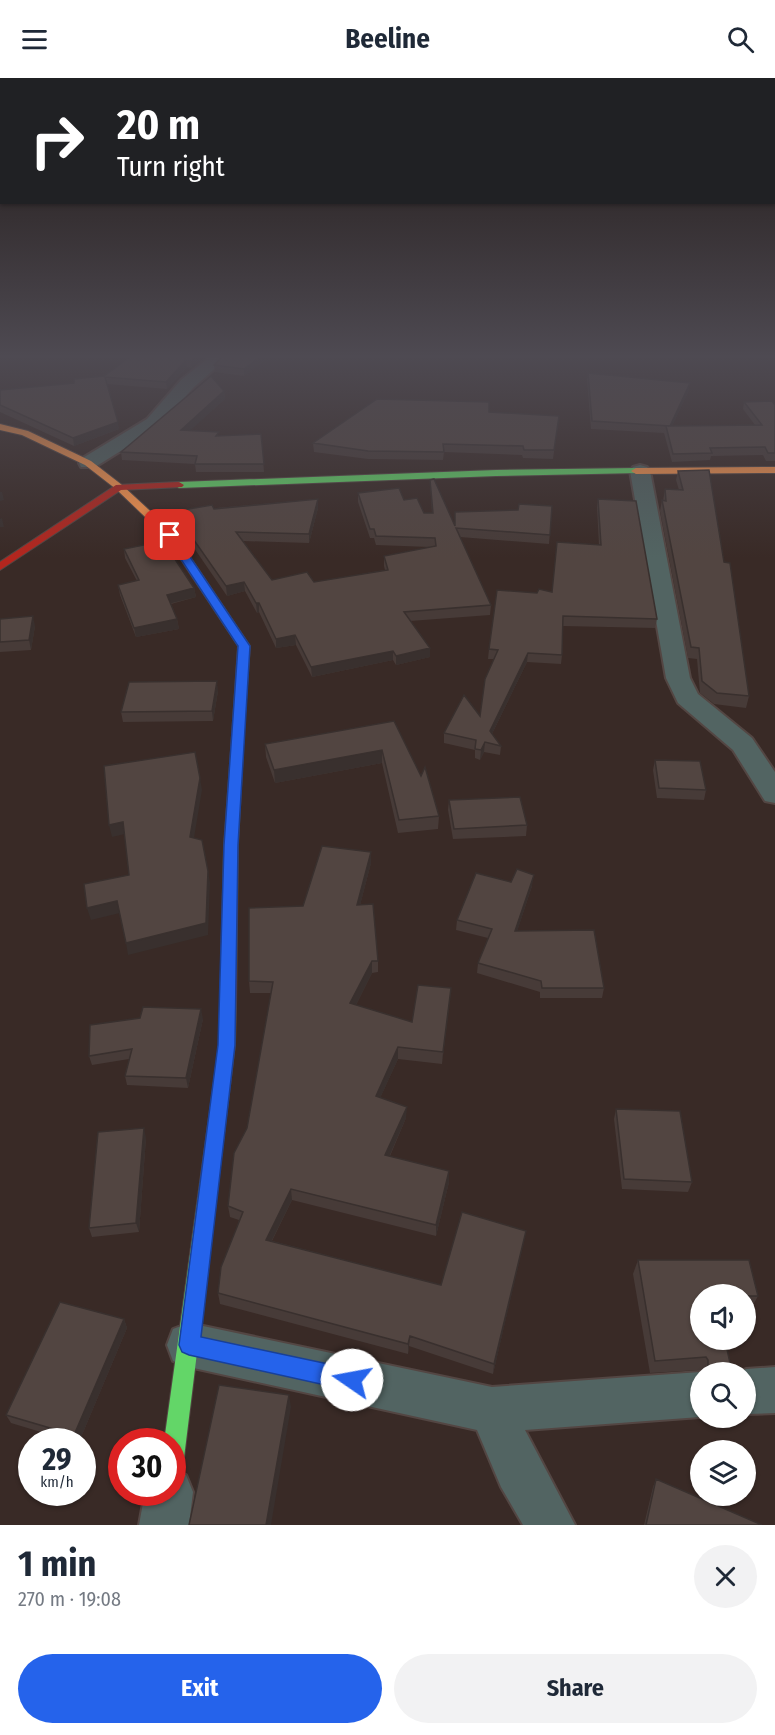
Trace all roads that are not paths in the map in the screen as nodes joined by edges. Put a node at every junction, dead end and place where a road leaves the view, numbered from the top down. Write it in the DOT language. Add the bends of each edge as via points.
graph roads {
  1 [pos="152,424"];
  2 [pos="0,427"];
  3 [pos="88,463"];
  4 [pos="775,470"];
  5 [pos="640,471"];
  6 [pos="119,487"];
  7 [pos="0,567"];
  8 [pos="775,794"];
  9 [pos="189,1345"];
  10 [pos="775,1390"];
  11 [pos="756,1391"];
  12 [pos="690,1396"];
  13 [pos="492,1410"];
  14 [pos="177,1428"];
  15 [pos="167,1506"];
  16 [pos="164,1525"];
  17 [pos="550,1525"];
  1 -- 3 [label="street"];
  2 -- 3 [label="street" via="25,433"];
  3 -- 6 [label="street"];
  4 -- 5 [label="street"];
  5 -- 6 [label="street"];
  5 -- 8 [label="street" via="678,678 687,698 742,744"];
  6 -- 7 [label="street"];
  6 -- 9 [label="street" via="170,535 244,646 231,845 227,1045"];
  9 -- 13 [label="street"];
  9 -- 14 [label="street"];
  10 -- 11 [label="street"];
  12 -- 13 [label="street"];
  13 -- 17 [label="street" via="518,1470"];
  15 -- 16 [label="street"];
}
